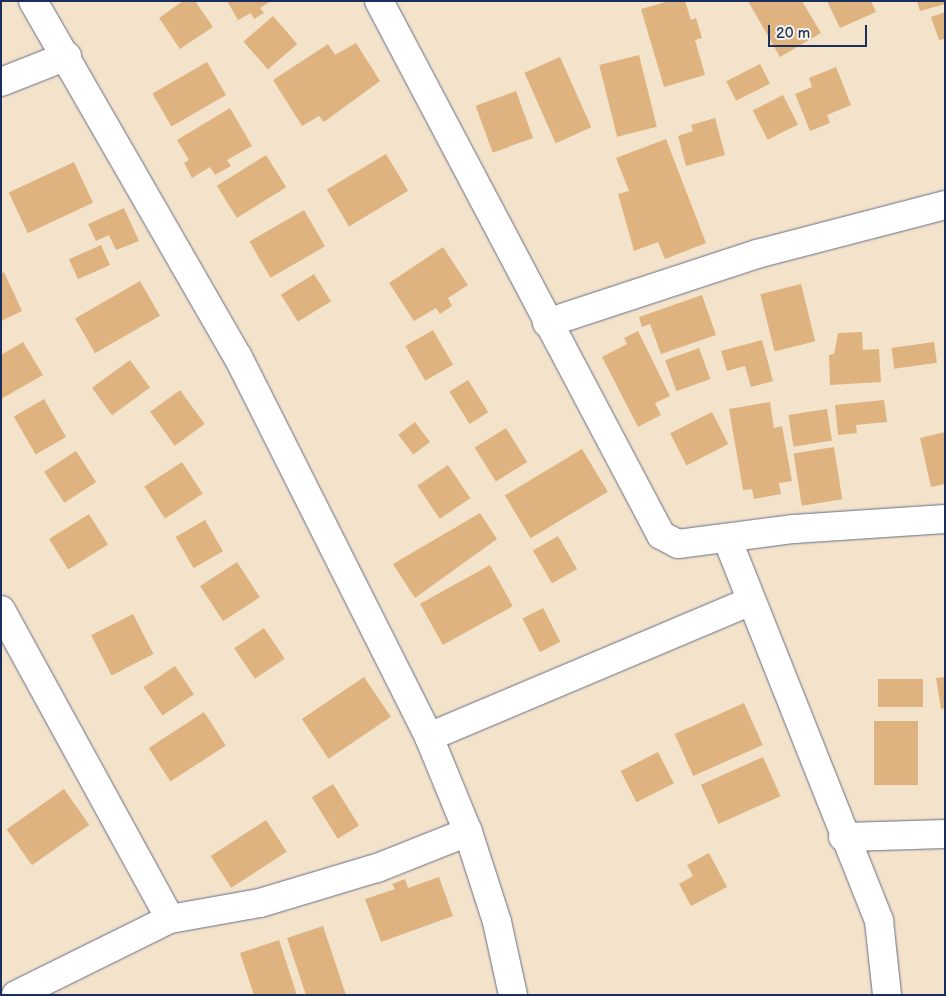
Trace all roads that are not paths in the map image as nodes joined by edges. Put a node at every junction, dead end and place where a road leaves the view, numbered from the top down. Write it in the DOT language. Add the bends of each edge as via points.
graph roads {
  1 [pos="34,1"];
  2 [pos="378,1"];
  3 [pos="67,56"];
  4 [pos="1,82"];
  5 [pos="945,204"];
  6 [pos="547,323"];
  7 [pos="945,519"];
  8 [pos="728,541"];
  9 [pos="749,602"];
  10 [pos="1,610"];
  11 [pos="429,737"];
  12 [pos="468,832"];
  13 [pos="945,834"];
  14 [pos="843,837"];
  15 [pos="170,919"];
  16 [pos="16,995"];
  17 [pos="513,995"];
  18 [pos="887,995"];
  1 -- 3 [label="street"];
  2 -- 6 [label="street"];
  3 -- 4 [label="street"];
  3 -- 11 [label="street" via="238,357"];
  5 -- 6 [label="street" via="757,254"];
  6 -- 8 [label="street" via="661,534 678,544"];
  7 -- 8 [label="street" via="794,529"];
  8 -- 9 [label="street"];
  9 -- 11 [label="street"];
  9 -- 14 [label="street"];
  10 -- 15 [label="street"];
  11 -- 12 [label="street"];
  12 -- 15 [label="street" via="377,868 260,903"];
  12 -- 17 [label="street" via="497,922"];
  13 -- 14 [label="street"];
  14 -- 18 [label="street" via="879,921"];
  15 -- 16 [label="street"];
}
